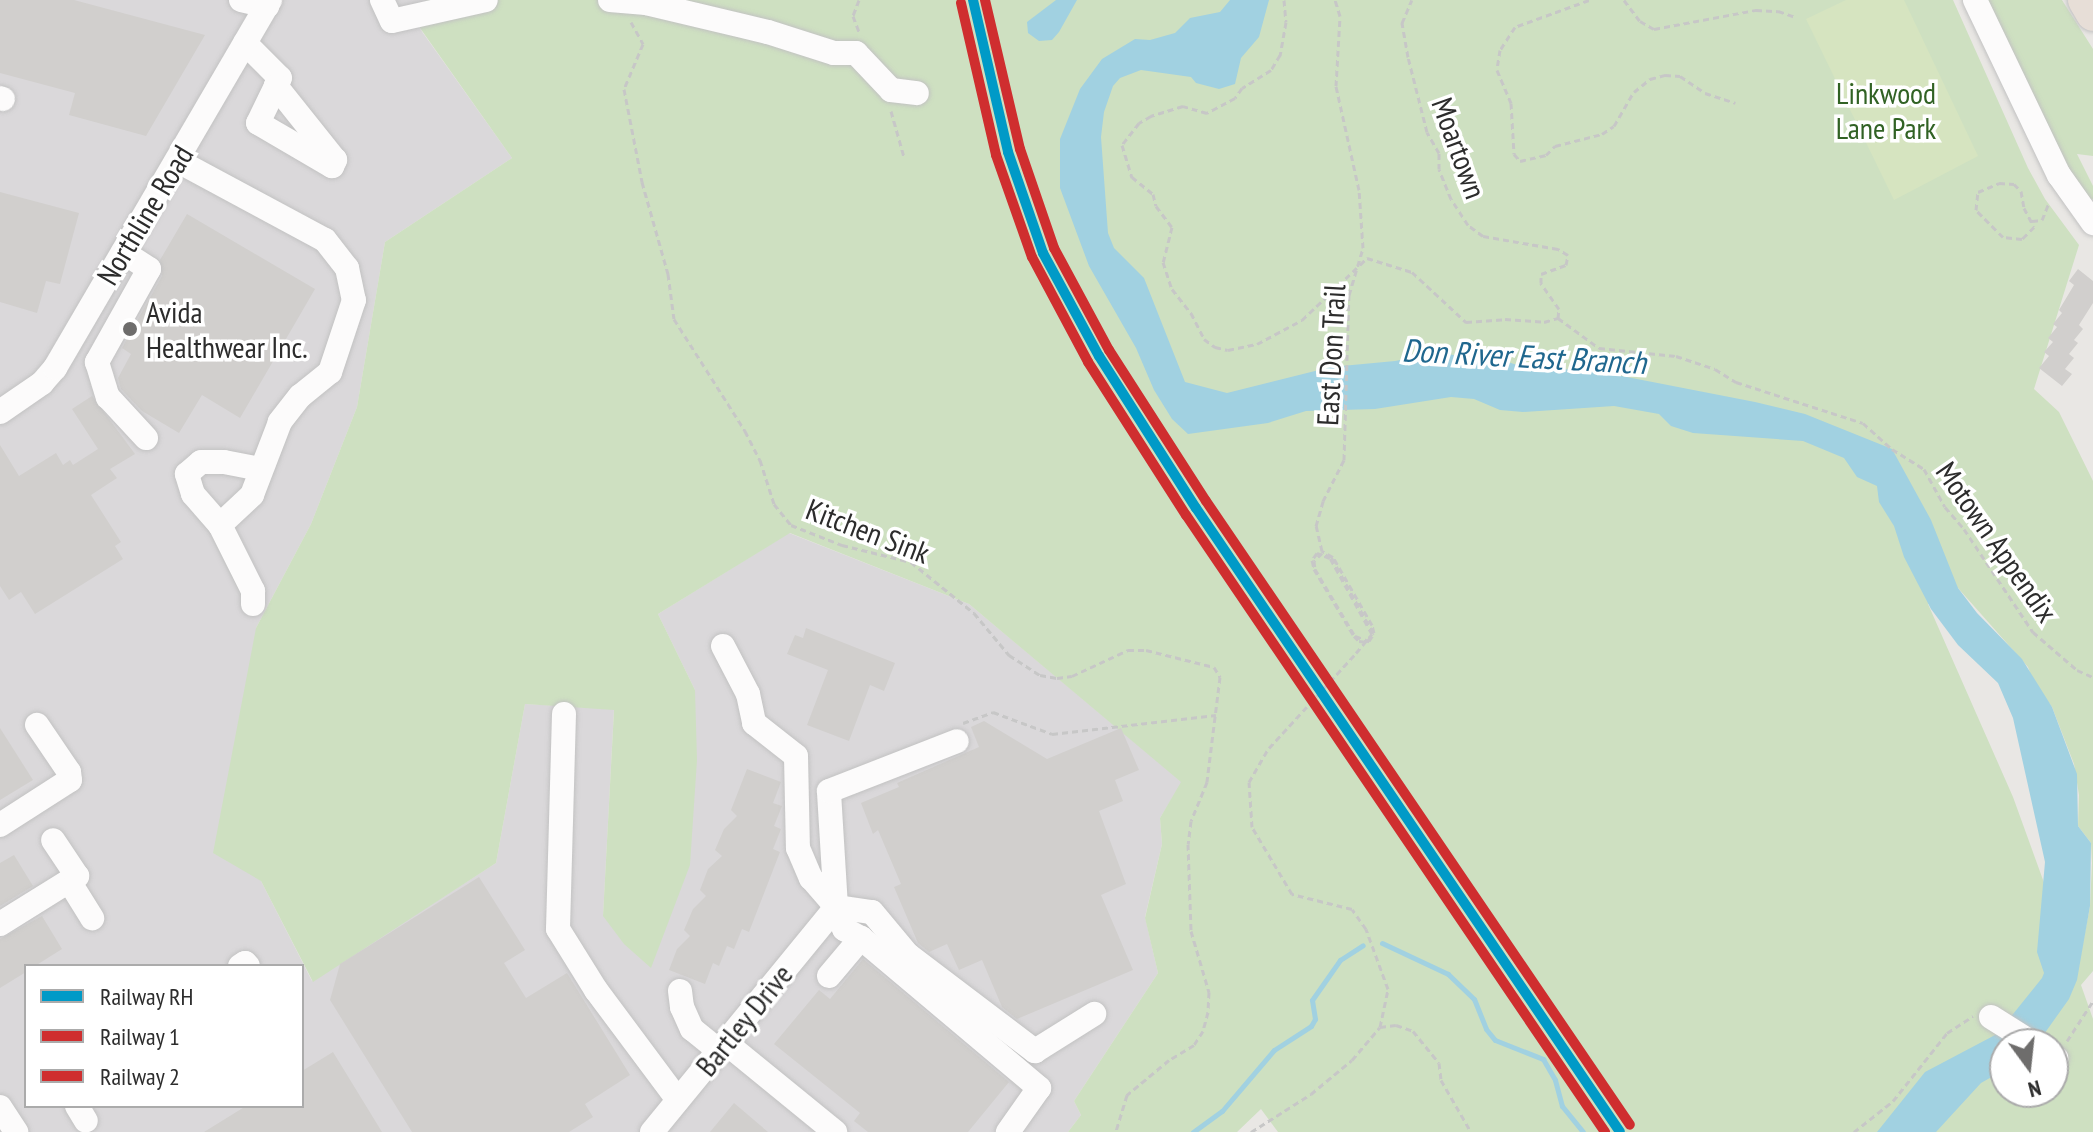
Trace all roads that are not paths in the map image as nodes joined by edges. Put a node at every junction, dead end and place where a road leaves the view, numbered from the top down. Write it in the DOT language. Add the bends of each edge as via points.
graph roads {
  1 [pos="241,0"];
  2 [pos="382,0"];
  3 [pos="486,0"];
  4 [pos="610,0"];
  5 [pos="1975,0"];
  6 [pos="2085,0"];
  7 [pos="619,1"];
  8 [pos="269,3"];
  9 [pos="2093,14"];
  10 [pos="245,43"];
  11 [pos="276,86"];
  12 [pos="917,93"];
  13 [pos="178,161"];
  14 [pos="2093,223"];
  15 [pos="123,252"];
  16 [pos="72,341"];
  17 [pos="97,362"];
  18 [pos="0,412"];
  19 [pos="146,438"];
  20 [pos="260,469"];
  21 [pos="220,525"];
  22 [pos="253,604"];
  23 [pos="723,646"];
  24 [pos="564,714"];
  25 [pos="37,725"];
  26 [pos="957,741"];
  27 [pos="0,825"];
  28 [pos="53,840"];
  29 [pos="69,881"];
  30 [pos="836,907"];
  31 [pos="92,918"];
  32 [pos="0,924"];
  33 [pos="861,938"];
  34 [pos="829,976"];
  35 [pos="680,991"];
  36 [pos="1094,1014"];
  37 [pos="1991,1017"];
  38 [pos="2009,1028"];
  39 [pos="722,1047"];
  40 [pos="678,1100"];
  41 [pos="0,1107"];
  42 [pos="16,1132"];
  43 [pos="652,1132"];
  44 [pos="835,1132"];
  45 [pos="1008,1132"];
  1 -- 8 [label="street"];
  2 -- 3 [label="street" via="392,21"];
  4 -- 7 [label="street"];
  5 -- 14 [label="street" via="2059,175"];
  6 -- 9 [label="highway"];
  7 -- 12 [label="street" via="707,17 834,53 850,52 862,57 887,87"];
  8 -- 10 [label="street, Northline Road"];
  10 -- 11 [label="street" via="280,78"];
  10 -- 13 [label="street, Northline Road"];
  13 -- 15 [label="street, Northline Road"];
  13 -- 20 [label="street" via="325,240 347,268 354,300 330,372 300,396 280,422"];
  15 -- 16 [label="street, Northline Road"];
  15 -- 17 [label="street" via="149,269"];
  16 -- 17 [label="street"];
  16 -- 18 [label="street, Northline Road" via="42,383"];
  17 -- 19 [label="street" via="108,397"];
  20 -- 21 [label="street" via="252,495"];
  20 -- 21 [label="street" via="201,462 187,474 193,494"];
  21 -- 22 [label="street" via="253,591"];
  23 -- 30 [label="street" via="748,694 754,723 796,756 798,850 811,878"];
  24 -- 40 [label="street" via="558,929"];
  25 -- 27 [label="street" via="70,780"];
  26 -- 30 [label="street" via="829,791"];
  28 -- 29 [label="street" via="77,876"];
  29 -- 31 [label="street"];
  29 -- 32 [label="street"];
  30 -- 33 [label="street" via="844,929"];
  30 -- 36 [label="street" via="872,912 907,954 1035,1051"];
  30 -- 39 [label="street, Bartley Drive"];
  33 -- 34 [label="street"];
  33 -- 45 [label="street" via="1039,1088"];
  35 -- 39 [label="street" via="692,1029"];
  37 -- 38 [label="street"];
  39 -- 40 [label="street, Bartley Drive"];
  39 -- 44 [label="street"];
  40 -- 43 [label="street, Bartley Drive"];
  41 -- 42 [label="street"];
}
